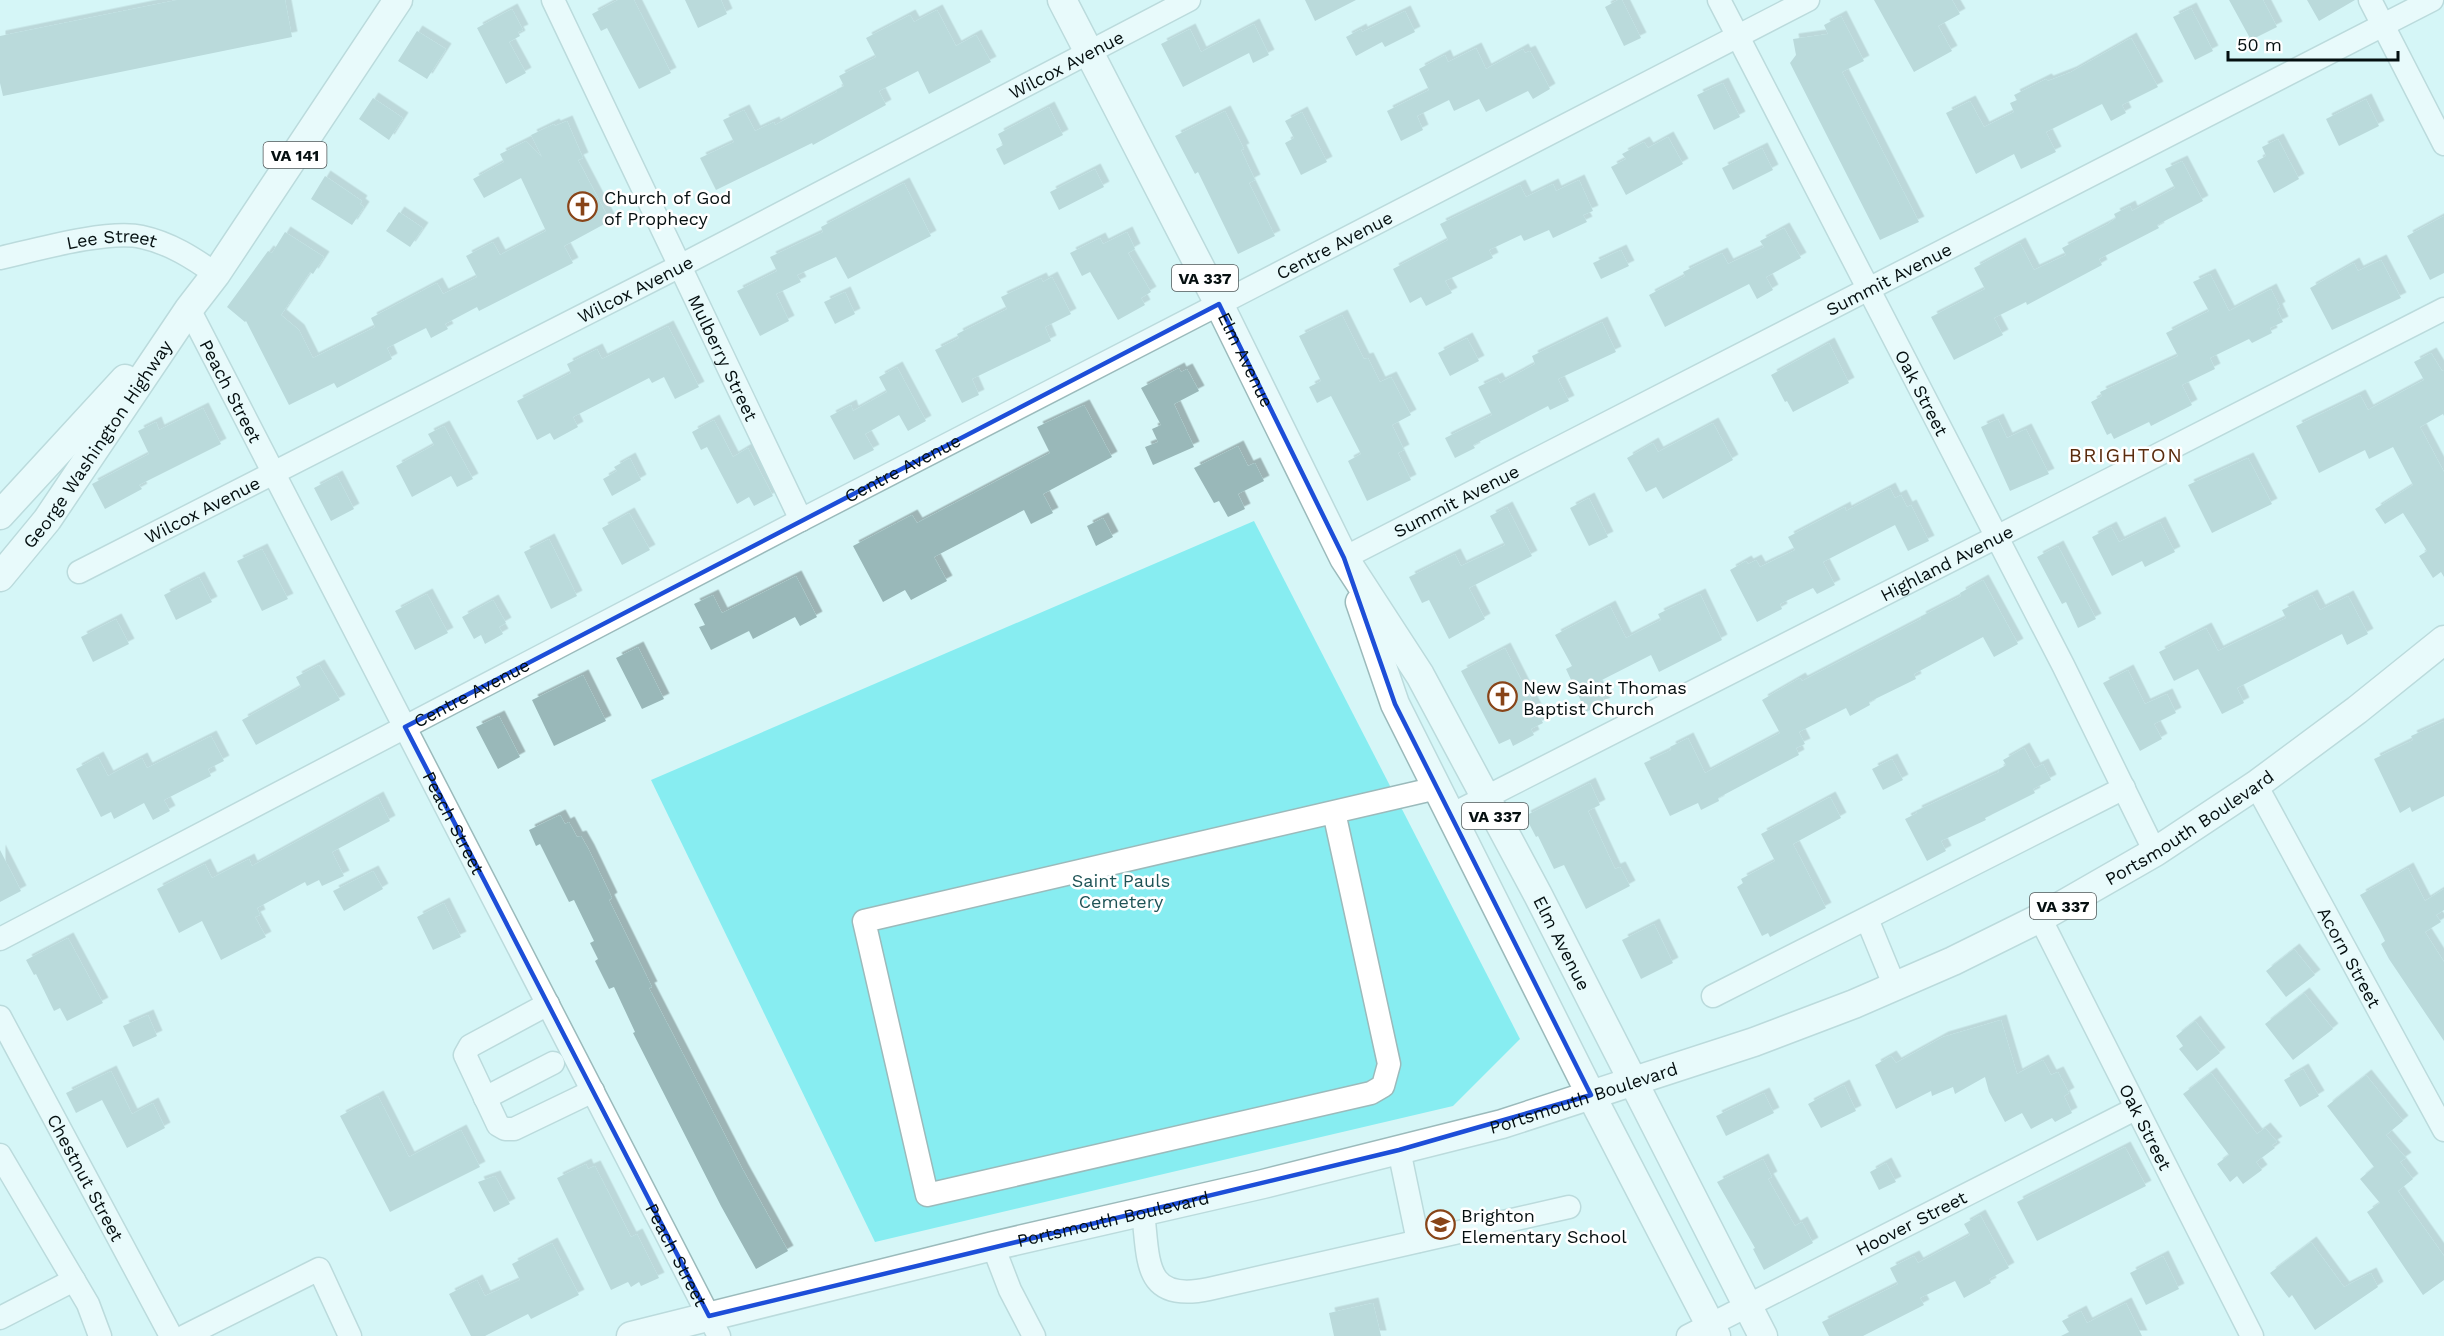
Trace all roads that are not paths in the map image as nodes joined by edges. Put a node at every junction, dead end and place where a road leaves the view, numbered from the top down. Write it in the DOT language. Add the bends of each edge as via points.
graph roads {
  1 [pos="398,0"];
  2 [pos="554,0"];
  3 [pos="1062,0"];
  4 [pos="1189,0"];
  5 [pos="1719,0"];
  6 [pos="1808,0"];
  7 [pos="2370,0"];
  8 [pos="2432,0"];
  9 [pos="2383,25"];
  10 [pos="1738,36"];
  11 [pos="1089,52"];
  12 [pos="2444,144"];
  13 [pos="0,258"];
  14 [pos="680,266"];
  15 [pos="216,274"];
  16 [pos="1869,290"];
  17 [pos="1219,304"];
  18 [pos="189,309"];
  19 [pos="2444,309"];
  20 [pos="274,473"];
  21 [pos="0,515"];
  22 [pos="801,519"];
  23 [pos="1997,538"];
  24 [pos="1344,558"];
  25 [pos="79,572"];
  26 [pos="0,577"];
  27 [pos="2444,640"];
  28 [pos="405,727"];
  29 [pos="2256,785"];
  30 [pos="1437,788"];
  31 [pos="2124,788"];
  32 [pos="1486,798"];
  33 [pos="1334,812"];
  34 [pos="1451,815"];
  35 [pos="2155,852"];
  36 [pos="2040,918"];
  37 [pos="1867,919"];
  38 [pos="0,939"];
  39 [pos="1895,987"];
  40 [pos="1713,996"];
  41 [pos="548,1004"];
  42 [pos="0,1017"];
  43 [pos="553,1063"];
  44 [pos="1632,1081"];
  45 [pos="593,1091"];
  46 [pos="1591,1095"];
  47 [pos="485,1098"];
  48 [pos="2135,1109"];
  49 [pos="2444,1131"];
  50 [pos="1399,1150"];
  51 [pos="1,1155"];
  52 [pos="1569,1207"];
  53 [pos="1143,1212"];
  54 [pos="1418,1241"];
  55 [pos="993,1246"];
  56 [pos="74,1280"];
  57 [pos="1748,1305"];
  58 [pos="0,1318"];
  59 [pos="714,1326"];
  60 [pos="1704,1332"];
  61 [pos="94,1334"];
  62 [pos="171,1336"];
  63 [pos="185,1336"];
  64 [pos="350,1336"];
  65 [pos="631,1336"];
  66 [pos="1034,1336"];
  67 [pos="1763,1336"];
  68 [pos="2252,1336"];
  1 -- 15 [label="main road, George Washington Highway / VA 141"];
  2 -- 14 [label="street, Mulberry Street"];
  3 -- 11 [label="main road, Elm Avenue / VA 337"];
  4 -- 11 [label="street, Wilcox Avenue"];
  5 -- 10 [label="street, Oak Street"];
  6 -- 10 [label="street, Centre Avenue"];
  7 -- 9 [label="street"];
  8 -- 9 [label="street, Summit Avenue"];
  9 -- 12 [label="street"];
  9 -- 16 [label="street, Summit Avenue"];
  10 -- 16 [label="street, Oak Street"];
  10 -- 17 [label="street, Centre Avenue"];
  11 -- 14 [label="street, Wilcox Avenue"];
  11 -- 17 [label="main road, Elm Avenue / VA 337"];
  13 -- 15 [label="street, Lee Street" via="101,237 139,236 173,247"];
  14 -- 20 [label="street, Wilcox Avenue"];
  14 -- 22 [label="street, Mulberry Street"];
  15 -- 18 [label="main road, George Washington Highway / VA 141"];
  16 -- 23 [label="street, Oak Street"];
  16 -- 24 [label="street, Summit Avenue"];
  17 -- 22 [label="street, Centre Avenue"];
  17 -- 24 [label="main road, Elm Avenue / VA 337"];
  18 -- 20 [label="street, Peach Street"];
  18 -- 21 [label="main road, George Washington Highway / VA 141"];
  18 -- 26 [label="main road, George Washington Highway / VA 141" via="47,520"];
  19 -- 23 [label="street, Highland Avenue"];
  20 -- 25 [label="street, Wilcox Avenue"];
  20 -- 28 [label="street, Peach Street"];
  22 -- 28 [label="street, Centre Avenue"];
  23 -- 31 [label="street, Oak Street"];
  23 -- 32 [label="street, Highland Avenue"];
  24 -- 30 [label="main road, Elm Avenue / VA 337" via="1395,704"];
  24 -- 32 [label="main road, Elm Avenue / VA 337" via="1420,675"];
  27 -- 29 [label="main road, Portsmouth Boulevard / VA 337"];
  28 -- 38 [label="street, Centre Avenue"];
  28 -- 41 [label="street, Peach Street"];
  29 -- 35 [label="main road, Portsmouth Boulevard / VA 337"];
  29 -- 49 [label="street, Acorn Street"];
  30 -- 33 [label="street"];
  30 -- 34 [label="main road, Elm Avenue / VA 337"];
  31 -- 35 [label="street, Oak Street"];
  31 -- 37 [label="street"];
  32 -- 34 [label="street, Highland Avenue"];
  32 -- 44 [label="main road, Elm Avenue / VA 337"];
  33 -- 33 [label="street" via="864,921 927,1196 1371,1093 1383,1086 1389,1064"];
  34 -- 46 [label="main road, Elm Avenue / VA 337"];
  35 -- 36 [label="main road, Portsmouth Boulevard / VA 337"];
  36 -- 39 [label="main road, Portsmouth Boulevard / VA 337"];
  36 -- 48 [label="street, Oak Street"];
  37 -- 39 [label="street"];
  37 -- 40 [label="street"];
  39 -- 44 [label="main road, Portsmouth Boulevard / VA 337" via="1754,1042"];
  41 -- 45 [label="street, Peach Street"];
  41 -- 47 [label="street" via="470,1046 465,1055"];
  42 -- 62 [label="street, Chestnut Street"];
  43 -- 47 [label="street"];
  44 -- 46 [label="main road, Portsmouth Boulevard / VA 337"];
  44 -- 57 [label="main road, Elm Avenue"];
  45 -- 47 [label="street" via="514,1129 498,1125"];
  45 -- 59 [label="street, Peach Street"];
  46 -- 50 [label="main road, Portsmouth Boulevard" via="1502,1124"];
  46 -- 60 [label="main road, Elm Avenue"];
  48 -- 57 [label="street, Hoover Street"];
  48 -- 68 [label="street, Oak Street"];
  50 -- 53 [label="main road, Portsmouth Boulevard"];
  50 -- 54 [label="street"];
  51 -- 56 [label="street"];
  52 -- 54 [label="street"];
  53 -- 54 [label="street" via="1149,1259 1157,1282 1180,1293"];
  53 -- 55 [label="main road, Portsmouth Boulevard"];
  55 -- 59 [label="main road, Portsmouth Boulevard"];
  55 -- 66 [label="street"];
  56 -- 58 [label="street"];
  56 -- 61 [label="street" via="88,1304"];
  57 -- 60 [label="street, Hoover Street"];
  57 -- 67 [label="main road, Elm Avenue"];
  59 -- 65 [label="main road, Portsmouth Boulevard"];
  63 -- 64 [label="street" via="320,1269"];
}
